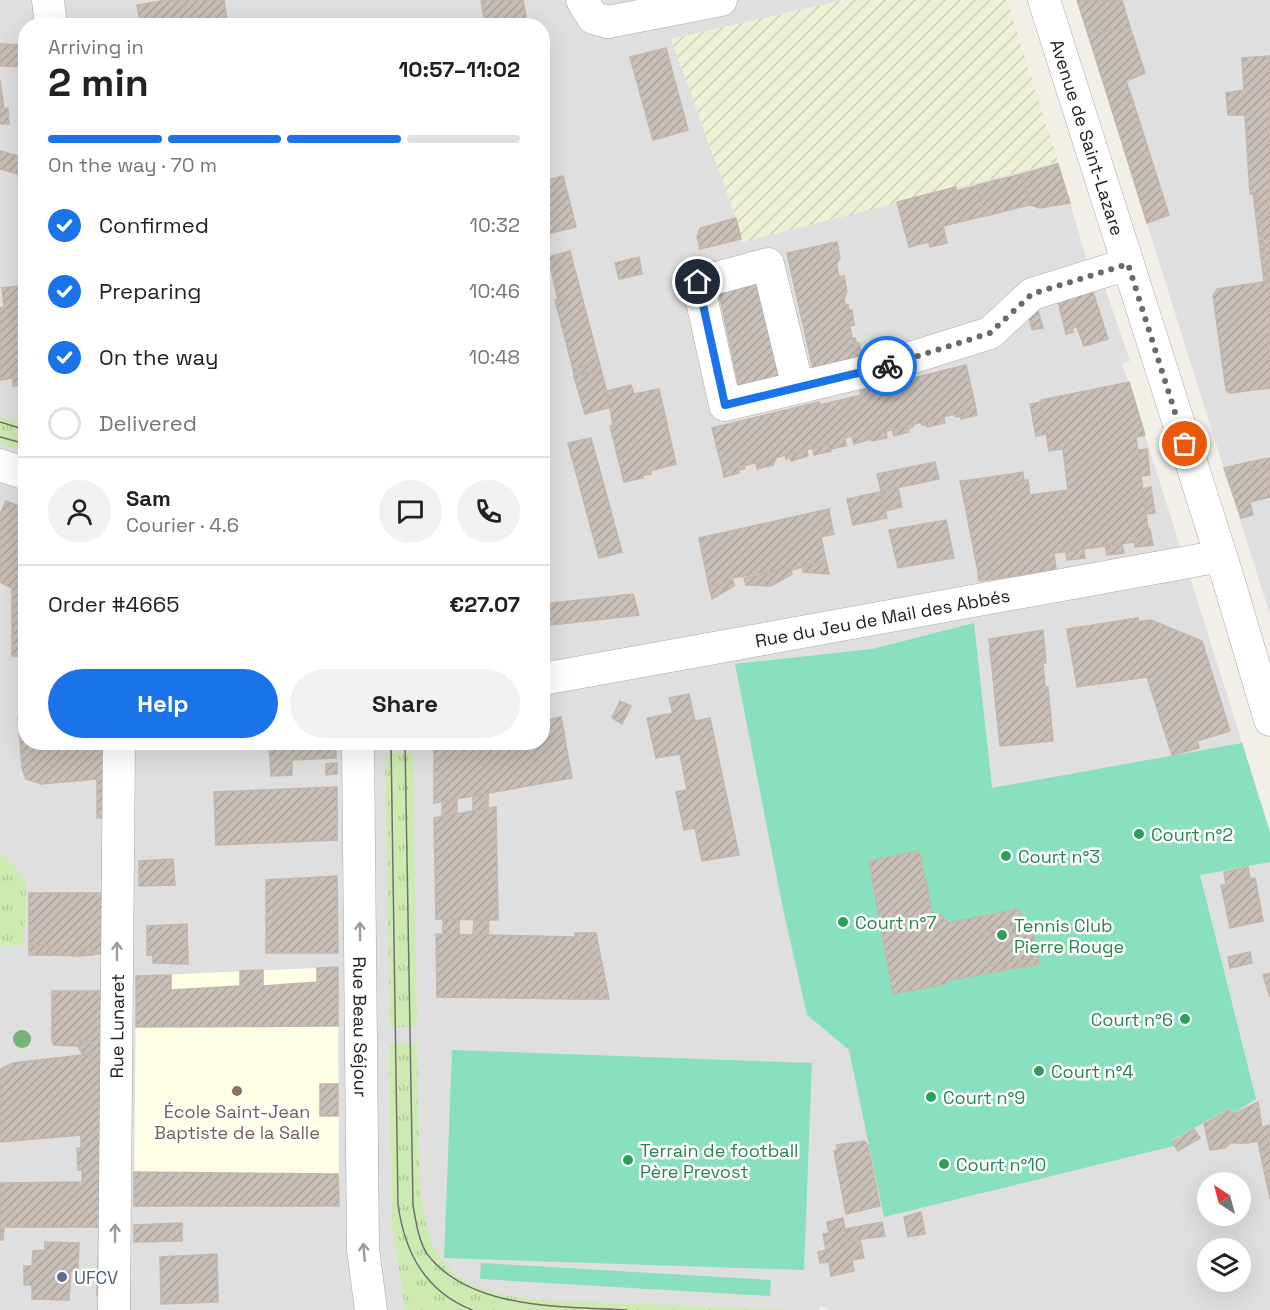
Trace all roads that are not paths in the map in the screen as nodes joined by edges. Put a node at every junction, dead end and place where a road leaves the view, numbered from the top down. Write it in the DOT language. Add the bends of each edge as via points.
graph roads {
  1 [pos="48,0"];
  2 [pos="582,0"];
  3 [pos="721,0"];
  4 [pos="1044,0"];
  5 [pos="50,18"];
  6 [pos="1128,264"];
  7 [pos="798,388"];
  8 [pos="0,465"];
  9 [pos="18,471"];
  10 [pos="1221,556"];
  11 [pos="550,678"];
  12 [pos="1270,720"];
  13 [pos="119,750"];
  14 [pos="358,750"];
  15 [pos="114,1310"];
  16 [pos="371,1310"];
  1 -- 5 [label="street"];
  2 -- 3 [label="street" via="593,18 608,22"];
  4 -- 6 [label="street, Avenue de Saint-Lazare"];
  6 -- 7 [label="street" via="1032,294 990,333 873,370"];
  6 -- 10 [label="street, Avenue de Saint-Lazare"];
  7 -- 7 [label="street" via="725,405 698,282 768,264"];
  8 -- 9 [label="street"];
  10 -- 11 [label="street, Rue du Jeu de Mail des Abbés"];
  10 -- 12 [label="street, Avenue de Saint-Lazare"];
  15 -- 13 [label="street, Rue Lunaret, one-way"];
  16 -- 14 [label="street, Rue Beau Séjour, one-way" via="363,1249"];
}
